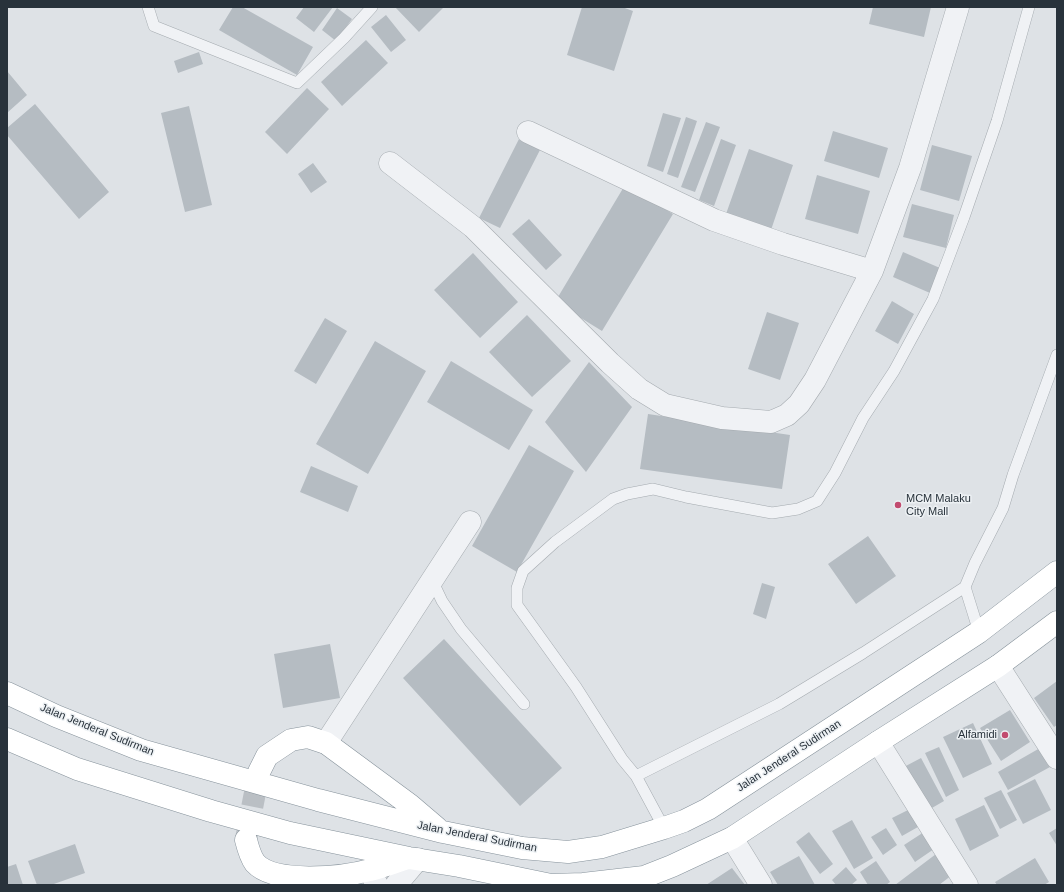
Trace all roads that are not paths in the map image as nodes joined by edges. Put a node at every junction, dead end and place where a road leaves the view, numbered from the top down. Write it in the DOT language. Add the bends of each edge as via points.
graph roads {
  1 [pos="148,7"];
  2 [pos="372,7"];
  3 [pos="958,7"];
  4 [pos="1029,7"];
  5 [pos="528,132"];
  6 [pos="390,162"];
  7 [pos="872,271"];
  8 [pos="1057,355"];
  9 [pos="470,522"];
  10 [pos="1057,572"];
  11 [pos="432,580"];
  12 [pos="965,587"];
  13 [pos="1057,622"];
  14 [pos="979,632"];
  15 [pos="998,666"];
  16 [pos="7,693"];
  17 [pos="524,704"];
  18 [pos="7,739"];
  19 [pos="878,742"];
  20 [pos="326,743"];
  21 [pos="1057,758"];
  22 [pos="259,772"];
  23 [pos="636,776"];
  24 [pos="664,828"];
  25 [pos="443,832"];
  26 [pos="732,838"];
  27 [pos="246,840"];
  28 [pos="413,858"];
  29 [pos="374,878"];
  30 [pos="396,885"];
  31 [pos="761,885"];
  32 [pos="967,885"];
  1 -- 2 [label="lane" via="154,26 296,83 344,38"];
  3 -- 7 [label="street" via="910,168"];
  4 -- 23 [label="lane" via="997,121 933,299 894,371 863,418 835,473 817,501 798,509 772,513 653,489 627,494 613,499 555,542 523,571 517,588 517,605"];
  5 -- 7 [label="street" via="714,220"];
  6 -- 7 [label="street" via="473,227 639,389 665,405 708,415 771,422 787,415 799,404 815,380"];
  8 -- 12 [label="lane" via="1001,511"];
  9 -- 11 [label="street"];
  10 -- 14 [label="highway, Jalan Jenderal Sudirman"];
  11 -- 17 [label="lane" via="442,601 461,629"];
  11 -- 20 [label="street"];
  12 -- 14 [label="lane"];
  12 -- 23 [label="lane" via="779,704"];
  13 -- 15 [label="highway"];
  14 -- 24 [label="highway, Jalan Jenderal Sudirman" via="708,809"];
  15 -- 19 [label="highway"];
  15 -- 21 [label="street"];
  16 -- 25 [label="highway, Jalan Jenderal Sudirman" via="141,750"];
  18 -- 28 [label="highway" via="77,769 212,811 290,833"];
  19 -- 26 [label="highway"];
  19 -- 32 [label="street"];
  20 -- 22 [label="highway" via="308,737 291,740 267,756"];
  20 -- 25 [label="highway"];
  23 -- 24 [label="lane"];
  24 -- 25 [label="highway, Jalan Jenderal Sudirman" via="602,847 568,852 522,848"];
  26 -- 28 [label="highway" via="644,877 583,884 551,885"];
  26 -- 31 [label="street"];
  27 -- 29 [label="highway" via="250,855 256,864 276,874 316,878"];
  28 -- 29 [label="highway"];
  28 -- 30 [label="street"];
}
